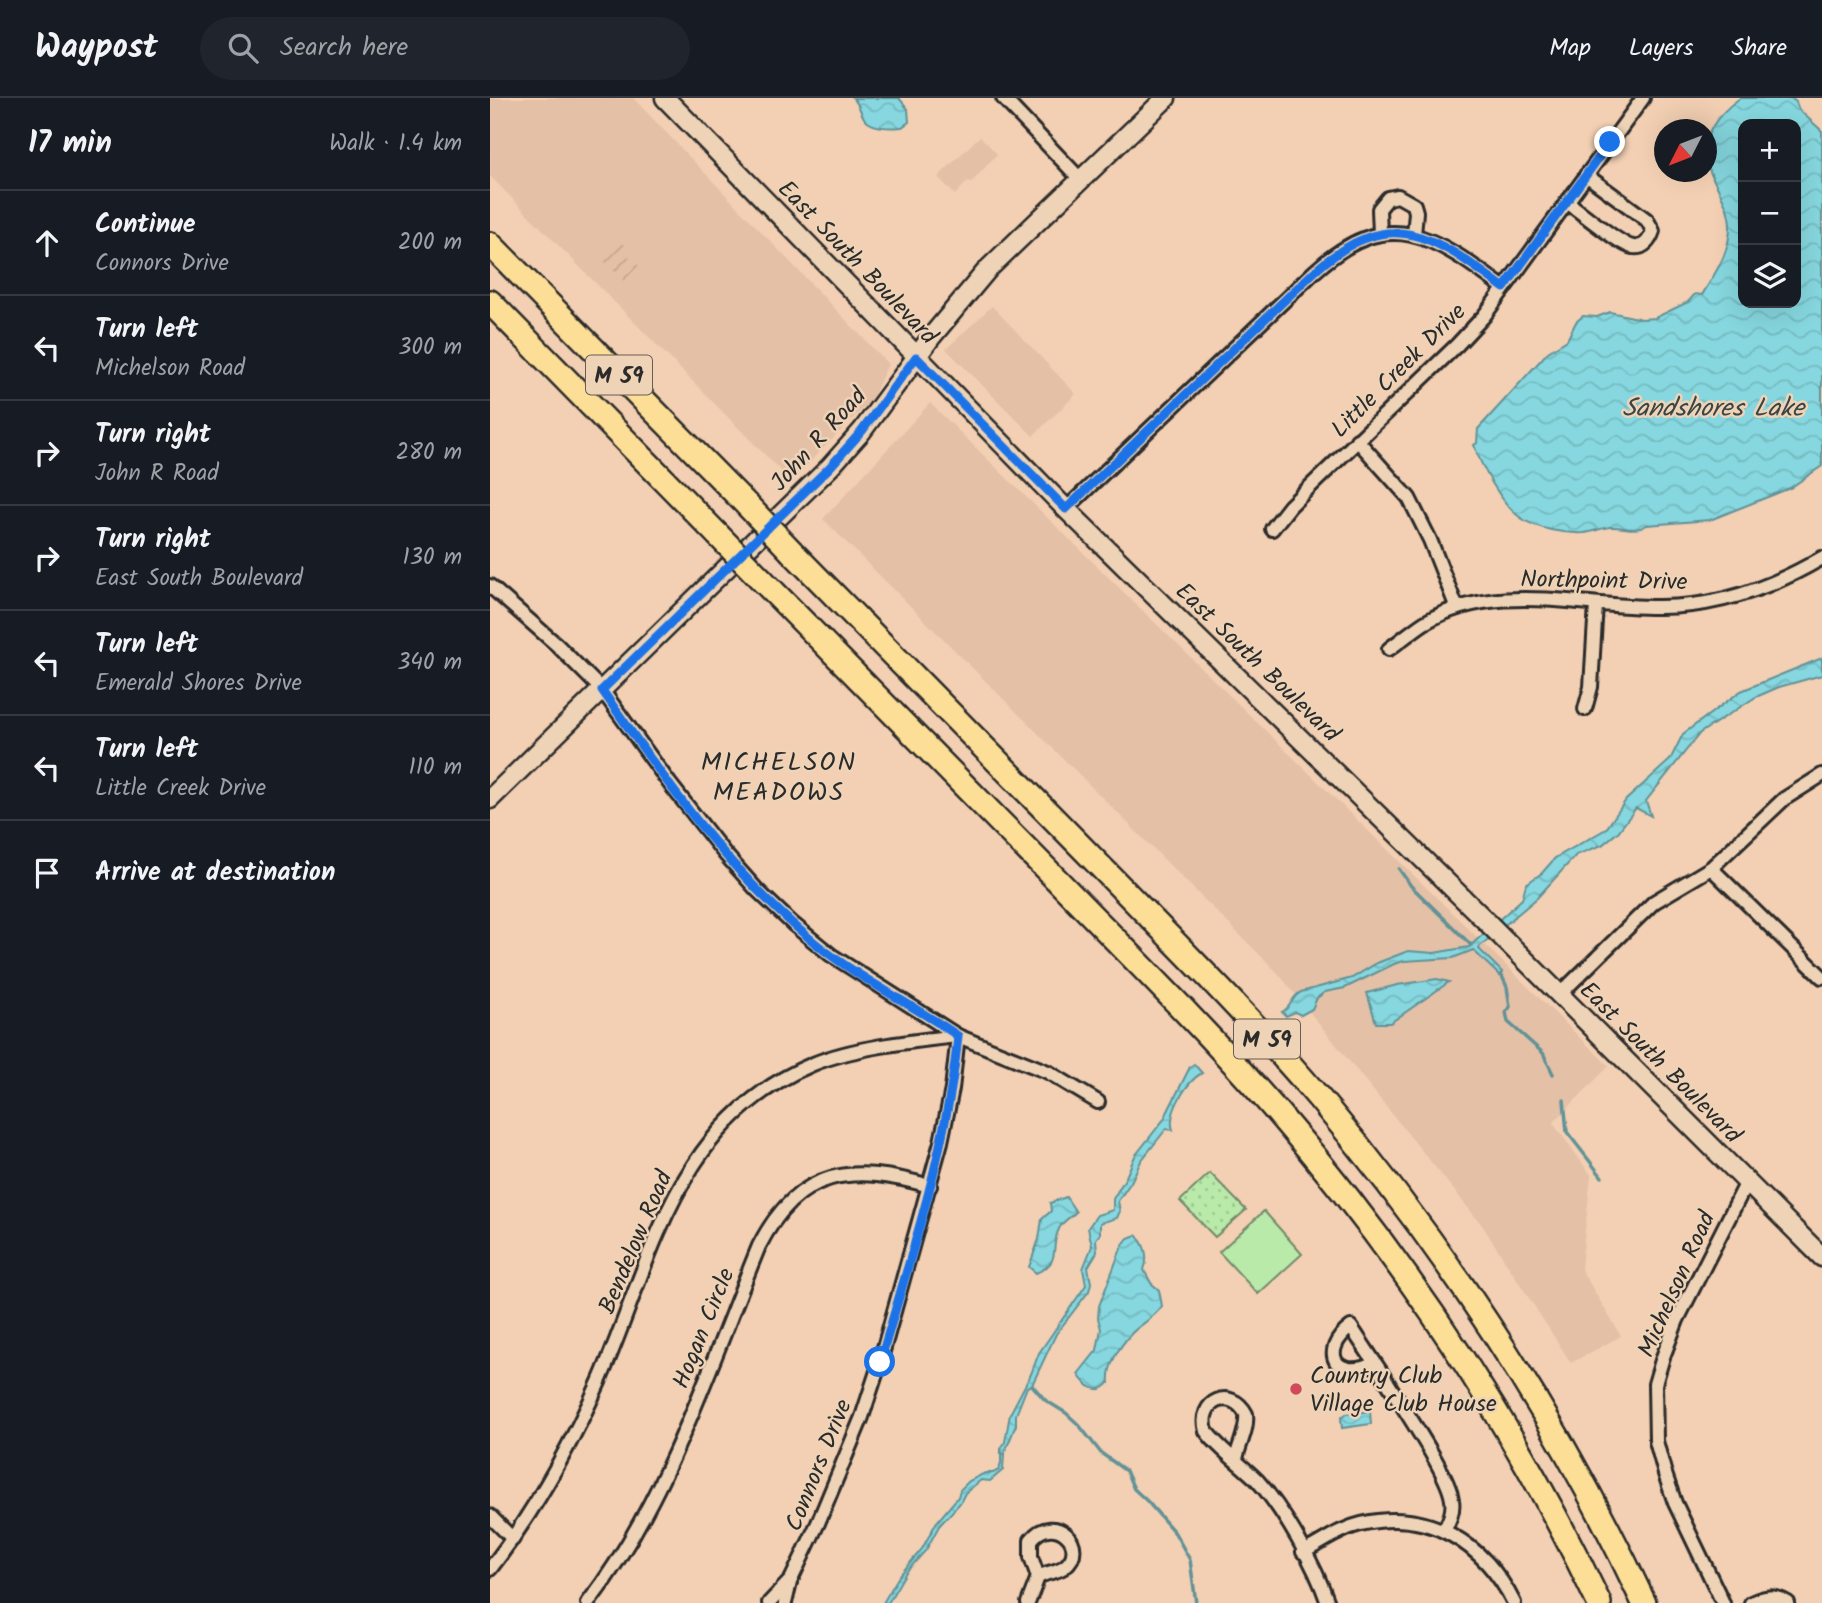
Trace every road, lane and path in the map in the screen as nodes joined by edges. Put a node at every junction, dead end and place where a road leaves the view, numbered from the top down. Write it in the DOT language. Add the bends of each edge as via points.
graph roads {
  1 [pos="665,98"];
  2 [pos="1003,98"];
  3 [pos="1166,98"];
  4 [pos="1643,98"];
  5 [pos="1586,176"];
  6 [pos="1081,180"];
  7 [pos="1567,202"];
  8 [pos="1380,234"];
  9 [pos="1414,235"];
  10 [pos="490,244"];
  11 [pos="1504,288"];
  12 [pos="490,302"];
  13 [pos="916,357"];
  14 [pos="1357,440"];
  15 [pos="1066,509"];
  16 [pos="1272,529"];
  17 [pos="1822,558"];
  18 [pos="490,586"];
  19 [pos="1596,604"];
  20 [pos="1457,608"];
  21 [pos="1389,649"];
  22 [pos="602,690"];
  23 [pos="1585,709"];
  24 [pos="1822,775"];
  25 [pos="490,799"];
  26 [pos="1711,868"];
  27 [pos="1822,977"];
  28 [pos="1559,995"];
  29 [pos="958,1036"];
  30 [pos="1098,1102"];
  31 [pos="1747,1182"];
  32 [pos="930,1186"];
  33 [pos="1822,1257"];
  34 [pos="1375,1363"];
  35 [pos="1236,1459"];
  36 [pos="490,1516"];
  37 [pos="1444,1531"];
  38 [pos="513,1539"];
  39 [pos="1303,1552"];
  40 [pos="490,1569"];
  41 [pos="1038,1577"];
  42 [pos="790,1582"];
  43 [pos="588,1603"];
  44 [pos="769,1603"];
  45 [pos="785,1603"];
  46 [pos="1028,1603"];
  47 [pos="1328,1603"];
  48 [pos="1514,1603"];
  49 [pos="1599,1603"];
  50 [pos="1644,1603"];
  51 [pos="1723,1603"];
  52 [pos="1751,1603"];
  53 [pos="1788,1603"];
  1 -- 13 [label="street, East South Boulevard"];
  2 -- 6 [label="street"];
  3 -- 6 [label="street, John R Road"];
  4 -- 5 [label="street, Little Creek Drive"];
  5 -- 7 [label="street, Little Creek Drive"];
  5 -- 7 [label="street" via="1647,220 1653,231 1650,239 1643,246 1630,246"];
  6 -- 13 [label="street, John R Road" via="988,269"];
  7 -- 11 [label="street, Little Creek Drive"];
  8 -- 9 [label="street"];
  8 -- 9 [label="street" via="1379,209 1388,198 1398,196 1414,205"];
  8 -- 15 [label="street" via="1353,242 1326,261"];
  9 -- 11 [label="street" via="1442,245"];
  10 -- 50 [label="highway, M 59, bridge" via="1291,1066 1427,1236 1522,1378 1602,1516"];
  11 -- 14 [label="street, Little Creek Drive" via="1463,338"];
  12 -- 49 [label="highway, M 59, bridge" via="1210,1037 1311,1152 1385,1249 1483,1392"];
  13 -- 15 [label="street, East South Boulevard"];
  13 -- 22 [label="street, John R Road" via="830,467"];
  14 -- 16 [label="street, Little Creek Drive"];
  14 -- 20 [label="street" via="1415,507"];
  15 -- 28 [label="street, East South Boulevard"];
  17 -- 19 [label="street, Northpoint Drive" via="1777,582 1725,599 1660,607"];
  18 -- 22 [label="street"];
  19 -- 20 [label="street, Northpoint Drive" via="1498,599"];
  19 -- 23 [label="street" via="1591,687"];
  20 -- 21 [label="street, Northpoint Drive" via="1423,624"];
  22 -- 25 [label="street, John R Road"];
  22 -- 29 [label="street" via="690,811 757,890 831,955"];
  24 -- 26 [label="street" via="1784,799"];
  26 -- 27 [label="street"];
  26 -- 28 [label="street" via="1654,902"];
  28 -- 31 [label="street, East South Boulevard"];
  29 -- 30 [label="street" via="1048,1072"];
  29 -- 32 [label="street, Connors Drive" via="950,1101"];
  29 -- 38 [label="street, Bendelow Road" via="852,1052 813,1064 754,1097 710,1139 676,1192 567,1450"];
  31 -- 33 [label="street, East South Boulevard"];
  31 -- 51 [label="street, Michelson Road" via="1678,1320 1655,1384 1656,1441 1665,1474"];
  32 -- 42 [label="street, Connors Drive" via="862,1417"];
  32 -- 43 [label="street, Hogan Circle" via="879,1174 849,1174 815,1185 780,1212 759,1246 659,1486"];
  34 -- 37 [label="street" via="1450,1488 1452,1510"];
  35 -- 35 [label="street" via="1247,1414 1237,1402 1223,1399 1206,1409 1204,1423 1208,1434"];
  35 -- 39 [label="street" via="1277,1506"];
  36 -- 38 [label="street"];
  37 -- 39 [label="street" via="1402,1521 1361,1524"];
  37 -- 48 [label="street" via="1484,1558"];
  38 -- 40 [label="street, Bendelow Road"];
  39 -- 47 [label="street"];
  41 -- 46 [label="street"];
  42 -- 44 [label="street, Connors Drive"];
  42 -- 45 [label="street, Connors Drive"];
  52 -- 53 [label="street" via="1777,1597"];
}
